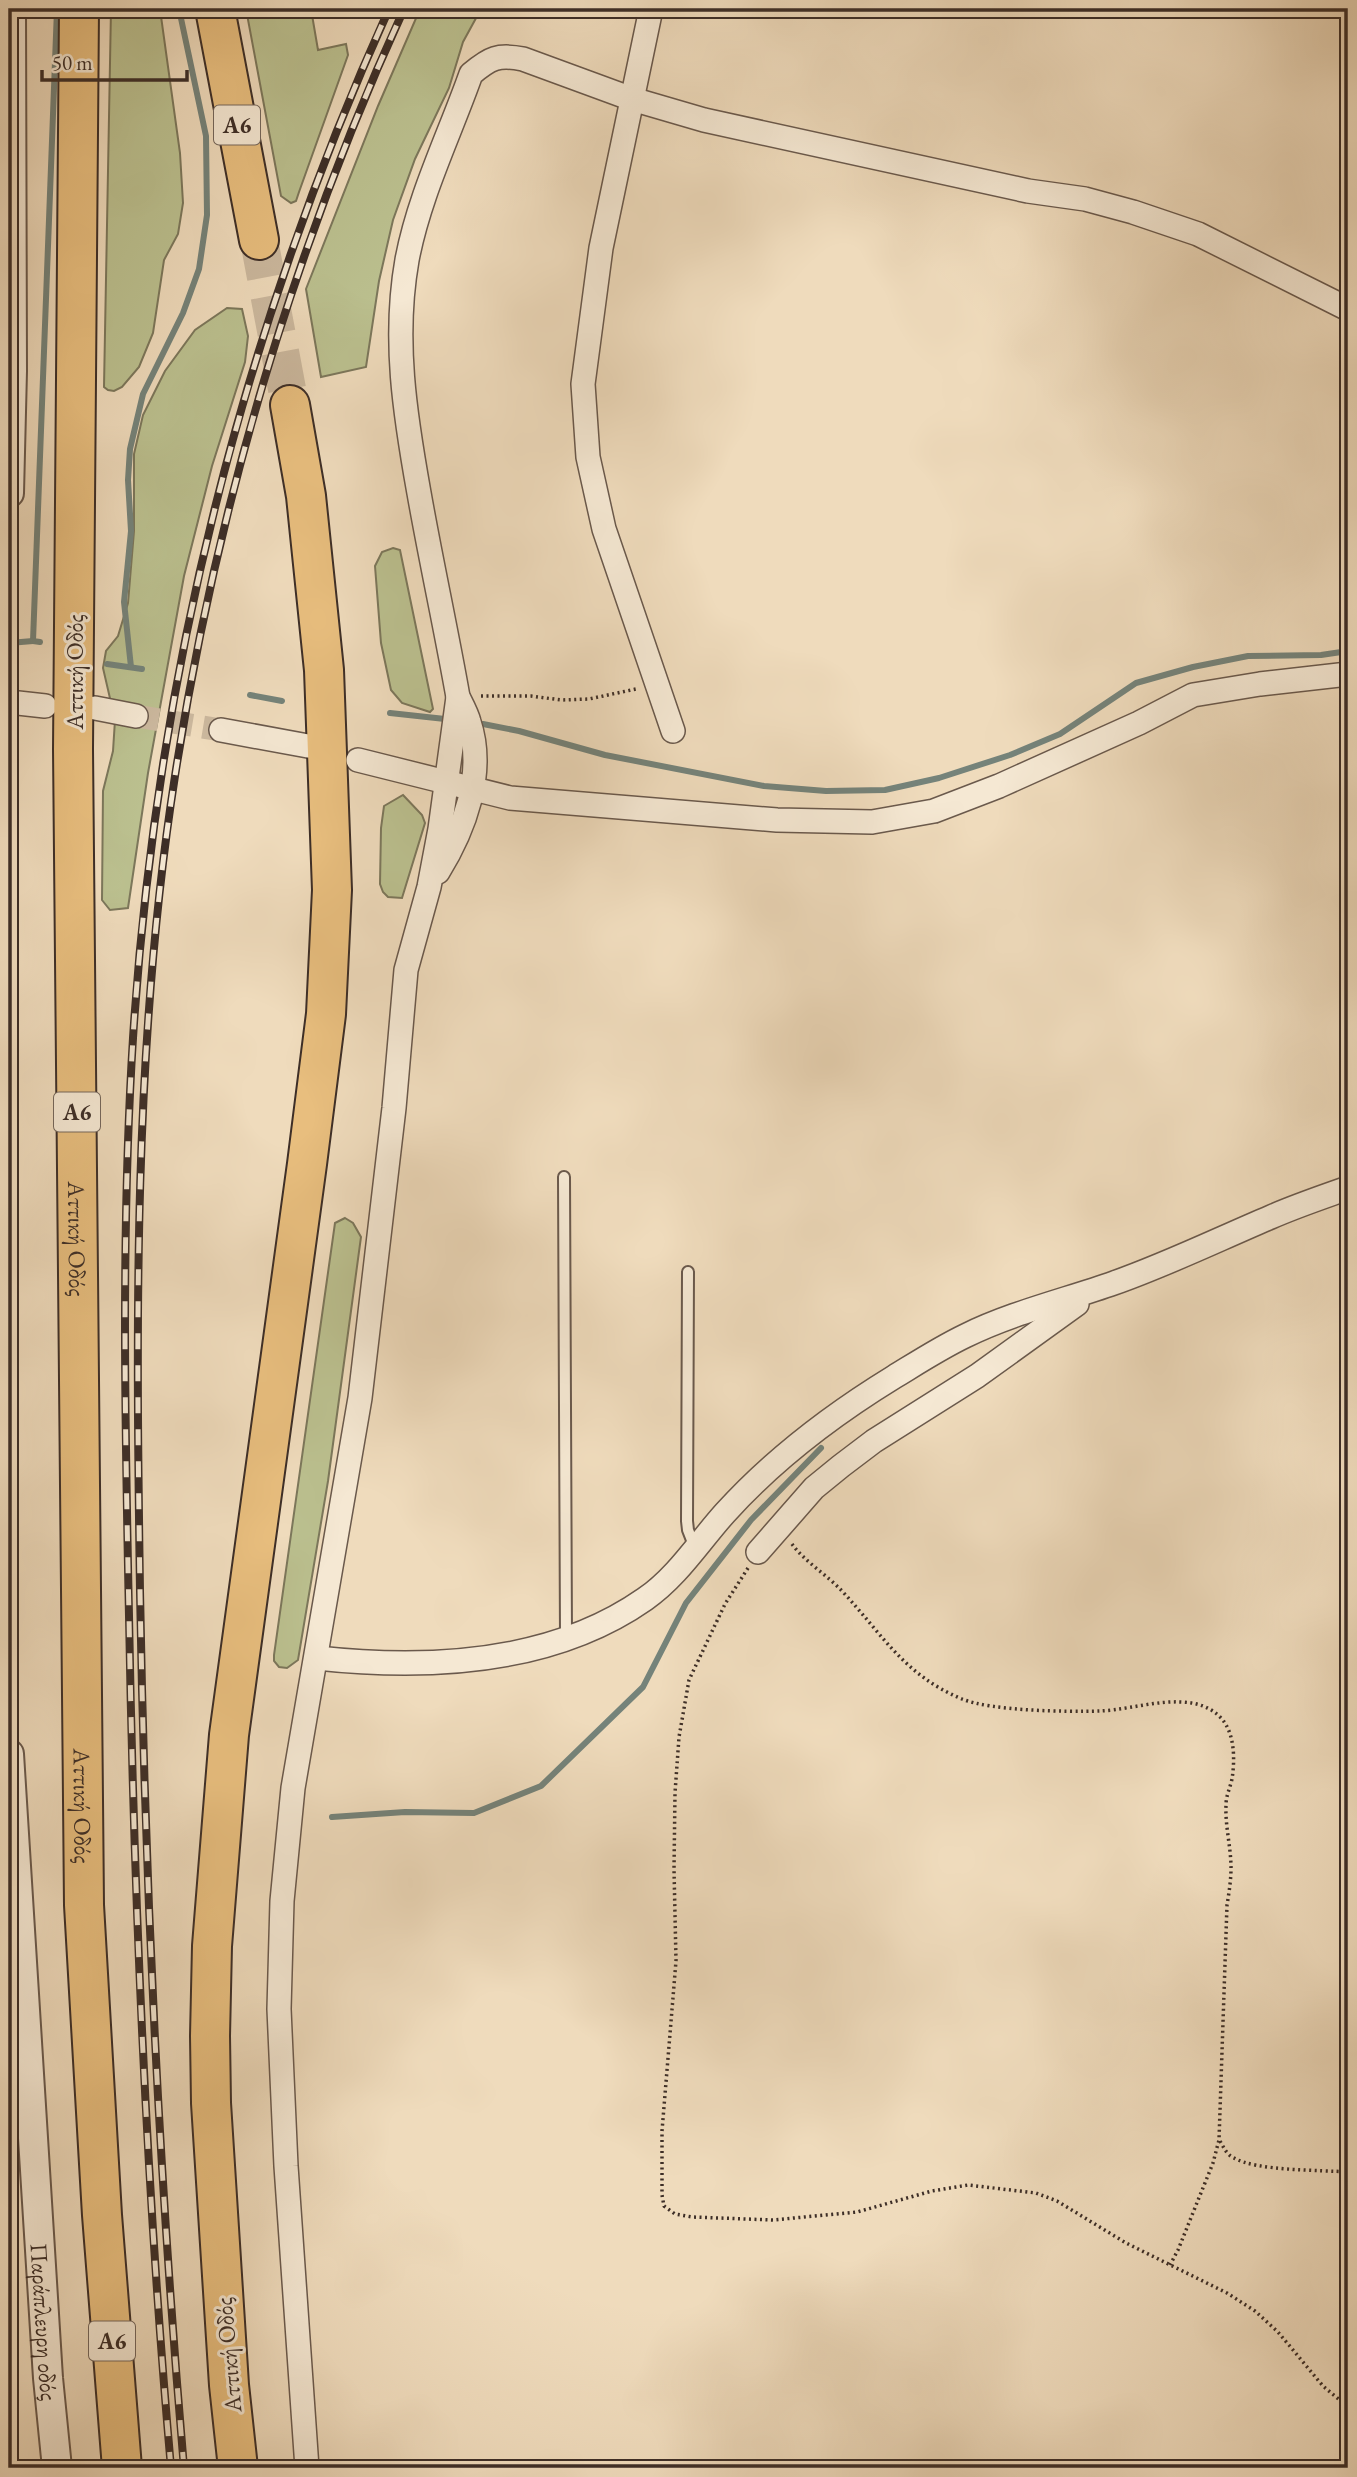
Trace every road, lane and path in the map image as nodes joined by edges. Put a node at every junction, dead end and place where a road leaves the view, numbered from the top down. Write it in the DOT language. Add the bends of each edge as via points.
graph roads {
  1 [pos="12,9"];
  2 [pos="79,9"];
  3 [pos="215,9"];
  4 [pos="651,9"];
  5 [pos="632,99"];
  6 [pos="259,240"];
  7 [pos="1348,309"];
  8 [pos="290,405"];
  9 [pos="9,493"];
  10 [pos="1348,674"];
  11 [pos="657,684"];
  12 [pos="458,697"];
  13 [pos="9,702"];
  14 [pos="45,706"];
  15 [pos="95,708"];
  16 [pos="136,716"];
  17 [pos="221,730"];
  18 [pos="673,731"];
  19 [pos="308,746"];
  20 [pos="358,760"];
  21 [pos="447,782"];
  22 [pos="472,790"];
  23 [pos="429,887"];
  24 [pos="564,1177"];
  25 [pos="1348,1188"];
  26 [pos="688,1272"];
  27 [pos="1101,1288"];
  28 [pos="781,1524"];
  29 [pos="695,1548"];
  30 [pos="758,1552"];
  31 [pos="566,1637"];
  32 [pos="317,1658"];
  33 [pos="9,1754"];
  34 [pos="17,2021"];
  35 [pos="1219,2140"];
  36 [pos="1348,2172"];
  37 [pos="1170,2265"];
  38 [pos="1348,2407"];
  39 [pos="57,2468"];
  40 [pos="122,2468"];
  41 [pos="238,2468"];
  42 [pos="307,2468"];
  1 -- 9 [label="street"];
  2 -- 40 [label="highway, Αττική Οδός / Α6" via="73,749 85,1905"];
  3 -- 6 [label="highway, Α6"];
  4 -- 5 [label="street"];
  5 -- 7 [label="street" via="772,136 1133,212 1198,234"];
  5 -- 11 [label="street" via="601,248 583,384 588,457 604,529"];
  5 -- 12 [label="street" via="523,59 488,59 471,74 418,212 402,297 400,364 412,455"];
  8 -- 41 [label="highway, Αττική Οδός" via="306,496 324,670 332,890 326,1014 229,1735 212,1946 215,2174"];
  10 -- 22 [label="street" via="1193,695 999,786 934,811 872,822 777,820 568,804"];
  11 -- 12 [label="path" via="589,699"];
  11 -- 18 [label="street"];
  12 -- 21 [label="street"];
  12 -- 22 [label="street" via="470,723"];
  13 -- 14 [label="street"];
  15 -- 16 [label="street"];
  17 -- 19 [label="street"];
  20 -- 21 [label="street"];
  21 -- 22 [label="street"];
  21 -- 23 [label="street"];
  22 -- 23 [label="street" via="463,825"];
  23 -- 32 [label="street" via="406,970 360,1398"];
  24 -- 31 [label="lane"];
  25 -- 27 [label="street"];
  26 -- 29 [label="lane" via="687,1521"];
  27 -- 28 [label="street" via="977,1376 874,1441 814,1488"];
  27 -- 29 [label="street" via="966,1335 892,1378 766,1470"];
  28 -- 30 [label="street"];
  28 -- 35 [label="path" via="795,1549 841,1590 915,1673 965,1700 997,1707 1101,1711 1191,1703 1210,1709 1224,1721 1234,1756 1226,1805 1231,1868"];
  29 -- 31 [label="street" via="646,1599"];
  30 -- 37 [label="path" via="725,1604 688,1680 679,1737 676,1961 662,2131 664,2206 692,2217 773,2220 857,2212 968,2185 996,2187 1057,2201"];
  31 -- 32 [label="street" via="469,1661 374,1663"];
  32 -- 42 [label="street" via="293,1788 282,1900 279,2009"];
  33 -- 34 [label="street, Παράπλευρη οδός"];
  34 -- 39 [label="street, Παράπλευρη οδός"];
  35 -- 36 [label="path" via="1231,2157 1240,2161"];
  35 -- 37 [label="path"];
  37 -- 38 [label="path" via="1255,2311"];
}
